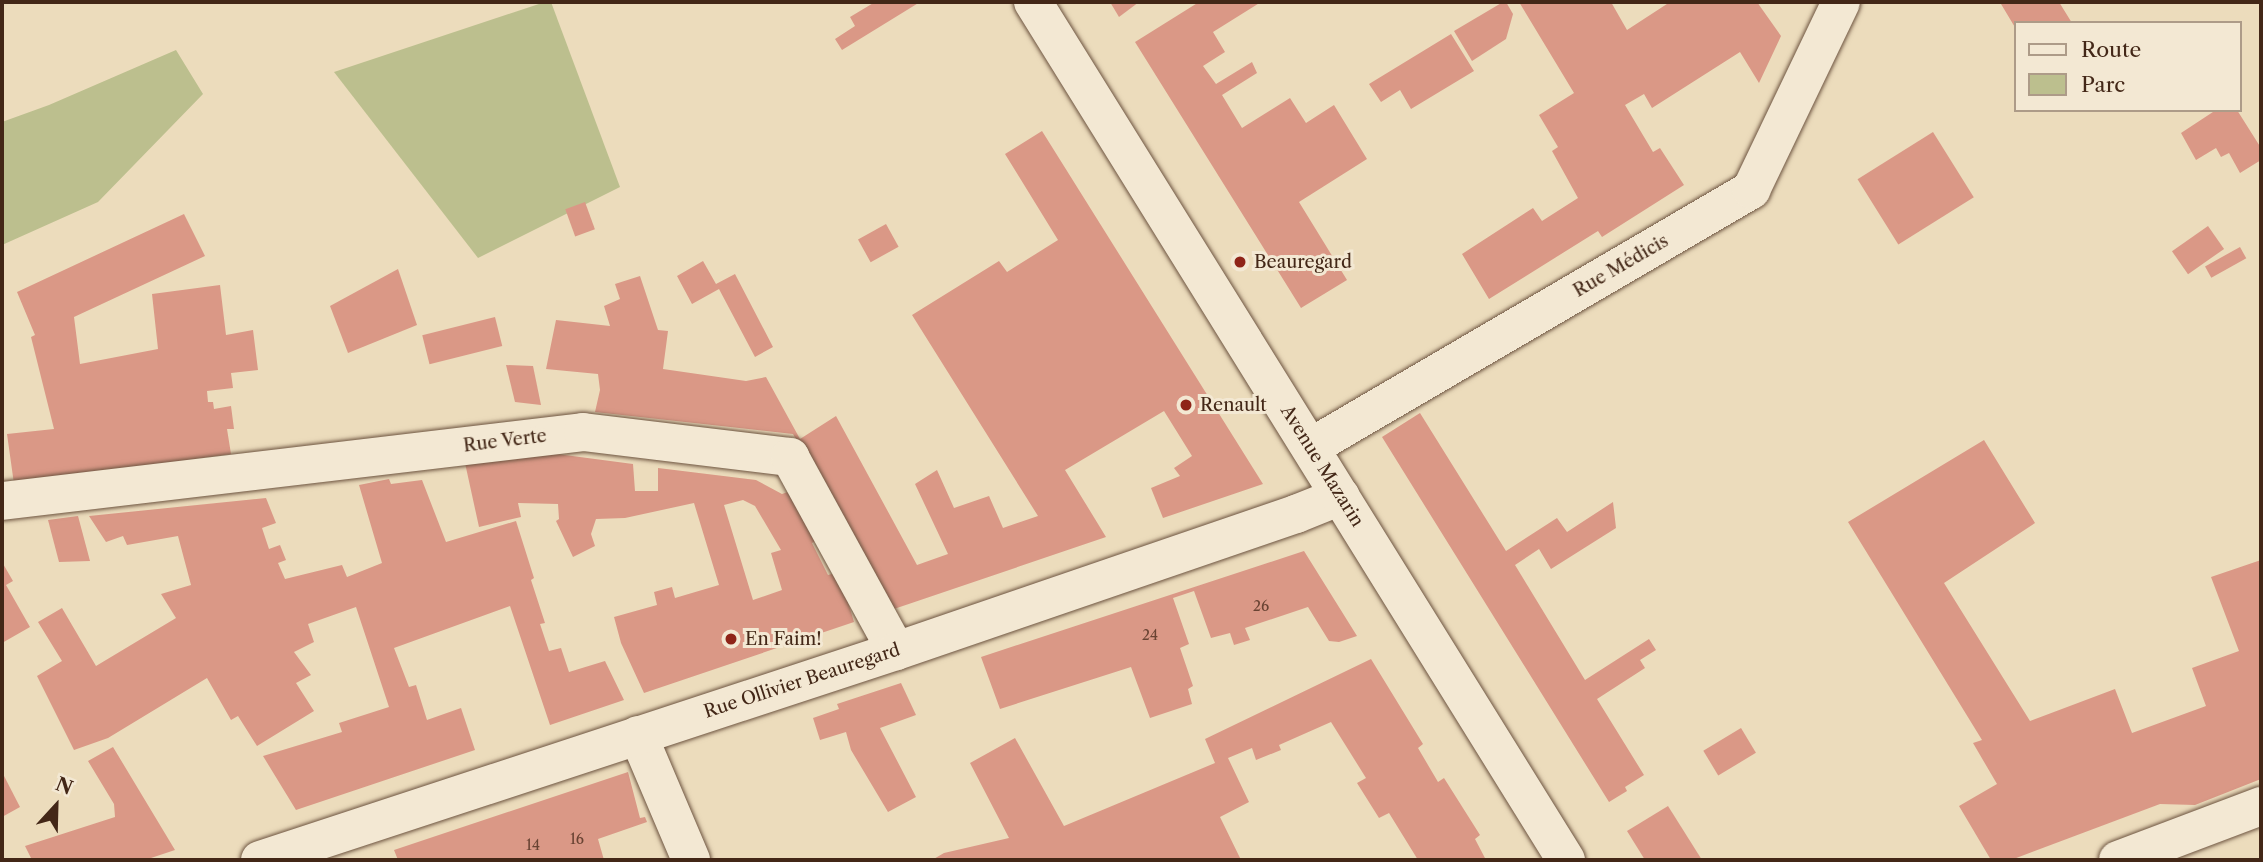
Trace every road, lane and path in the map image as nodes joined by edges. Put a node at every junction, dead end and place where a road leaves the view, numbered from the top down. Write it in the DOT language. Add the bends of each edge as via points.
graph roads {
  1 [pos="1033,2"];
  2 [pos="1840,2"];
  3 [pos="1311,447"];
  4 [pos="1341,496"];
  5 [pos="2,501"];
  6 [pos="896,651"];
  7 [pos="638,735"];
  8 [pos="2261,806"];
  9 [pos="260,860"];
  10 [pos="691,860"];
  11 [pos="1566,860"];
  12 [pos="2118,860"];
  1 -- 3 [label="street, Avenue Mazarin"];
  2 -- 3 [label="street, Rue Médicis" via="1751,190"];
  3 -- 4 [label="street, Avenue Mazarin"];
  4 -- 6 [label="street, Rue Ollivier Beauregard"];
  4 -- 11 [label="street, Avenue Mazarin"];
  5 -- 6 [label="street, Rue Verte" via="583,432 790,457"];
  6 -- 7 [label="street, Rue Ollivier Beauregard"];
  7 -- 9 [label="street, Rue Ollivier Beauregard"];
  7 -- 10 [label="street"];
  8 -- 12 [label="street"];
}
